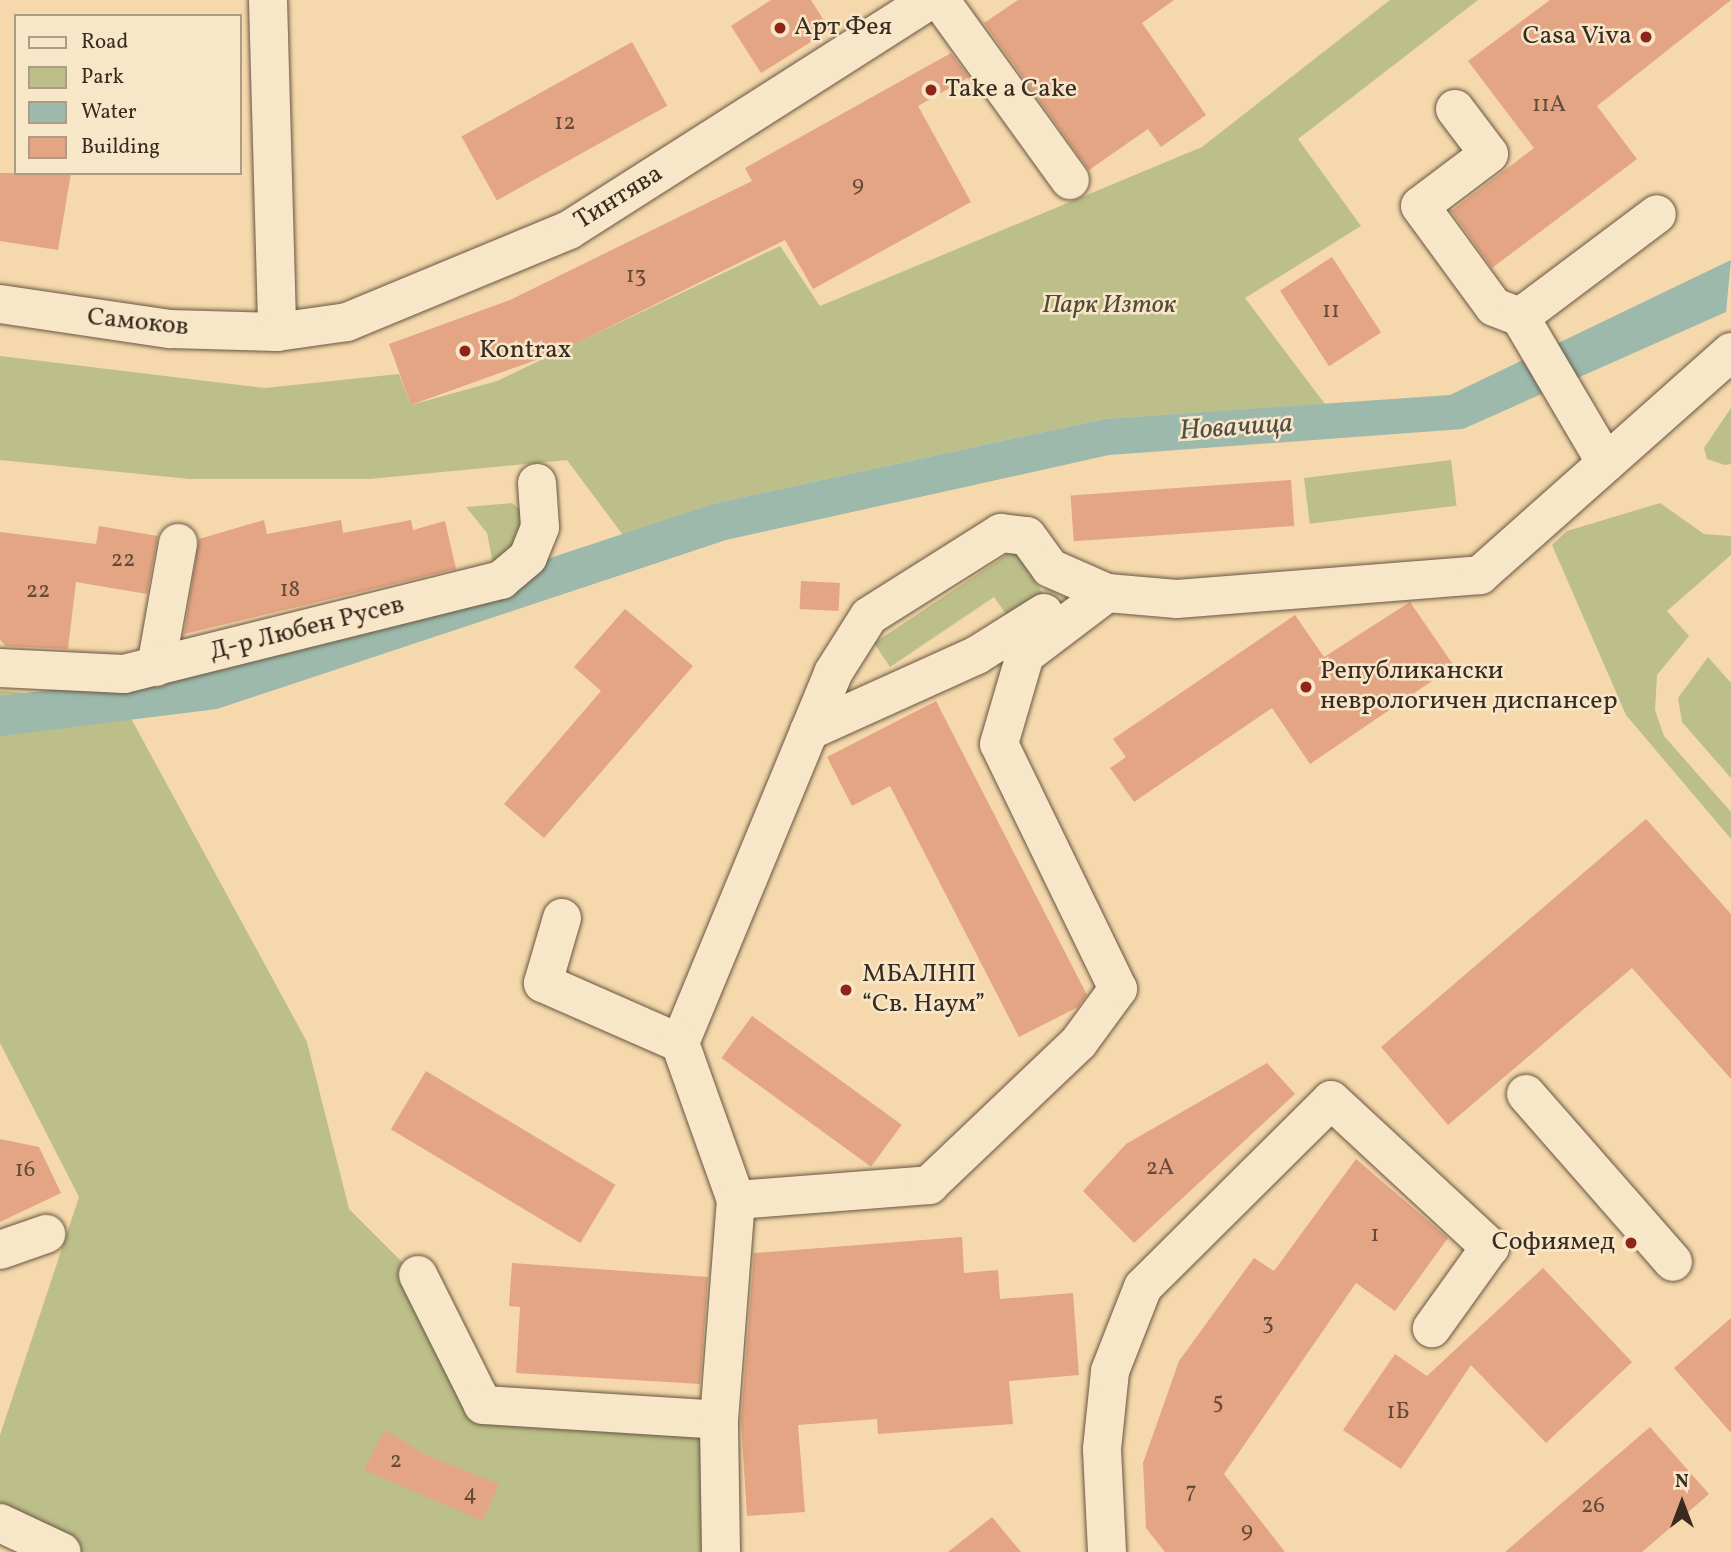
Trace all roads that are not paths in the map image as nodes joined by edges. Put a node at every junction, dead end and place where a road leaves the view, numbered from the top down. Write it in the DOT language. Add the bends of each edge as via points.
graph roads {
  1 [pos="268,0"];
  2 [pos="940,0"];
  3 [pos="908,5"];
  4 [pos="1455,109"];
  5 [pos="1070,180"];
  6 [pos="1657,214"];
  7 [pos="0,304"];
  8 [pos="1529,327"];
  9 [pos="278,332"];
  10 [pos="1731,352"];
  11 [pos="1606,463"];
  12 [pos="537,483"];
  13 [pos="178,543"];
  14 [pos="1095,588"];
  15 [pos="156,667"];
  16 [pos="0,668"];
  17 [pos="809,731"];
  18 [pos="562,918"];
  19 [pos="680,1043"];
  20 [pos="1526,1094"];
  21 [pos="736,1200"];
  22 [pos="46,1234"];
  23 [pos="0,1250"];
  24 [pos="1673,1262"];
  25 [pos="418,1275"];
  26 [pos="1432,1328"];
  27 [pos="719,1420"];
  28 [pos="0,1522"];
  29 [pos="62,1552"];
  30 [pos="721,1552"];
  31 [pos="1107,1552"];
  1 -- 9 [label="street"];
  2 -- 5 [label="street"];
  3 -- 9 [label="street, Тинтява" via="569,230 347,322"];
  4 -- 8 [label="street" via="1489,154 1420,206 1494,307"];
  6 -- 8 [label="street"];
  7 -- 9 [label="street, Самоков" via="170,329"];
  8 -- 11 [label="street" via="1568,403"];
  10 -- 11 [label="street"];
  11 -- 14 [label="street" via="1480,575 1177,599"];
  12 -- 15 [label="street, Д-р Любен Русев" via="540,527 528,557 501,580"];
  13 -- 15 [label="street"];
  14 -- 17 [label="street" via="1016,635"];
  14 -- 17 [label="street" via="1050,568 1027,536 1001,533 869,616 833,673"];
  14 -- 21 [label="street" via="1025,655 999,744 1118,989 1079,1042 929,1185"];
  15 -- 16 [label="street, Д-р Любен Русев" via="124,674"];
  17 -- 19 [label="street"];
  18 -- 19 [label="street" via="543,983"];
  19 -- 21 [label="street"];
  20 -- 24 [label="street"];
  21 -- 27 [label="street"];
  22 -- 23 [label="street"];
  25 -- 27 [label="street" via="483,1405"];
  26 -- 31 [label="street" via="1490,1247 1331,1100 1143,1287 1110,1371 1102,1449"];
  27 -- 30 [label="street"];
  28 -- 29 [label="street"];
}
